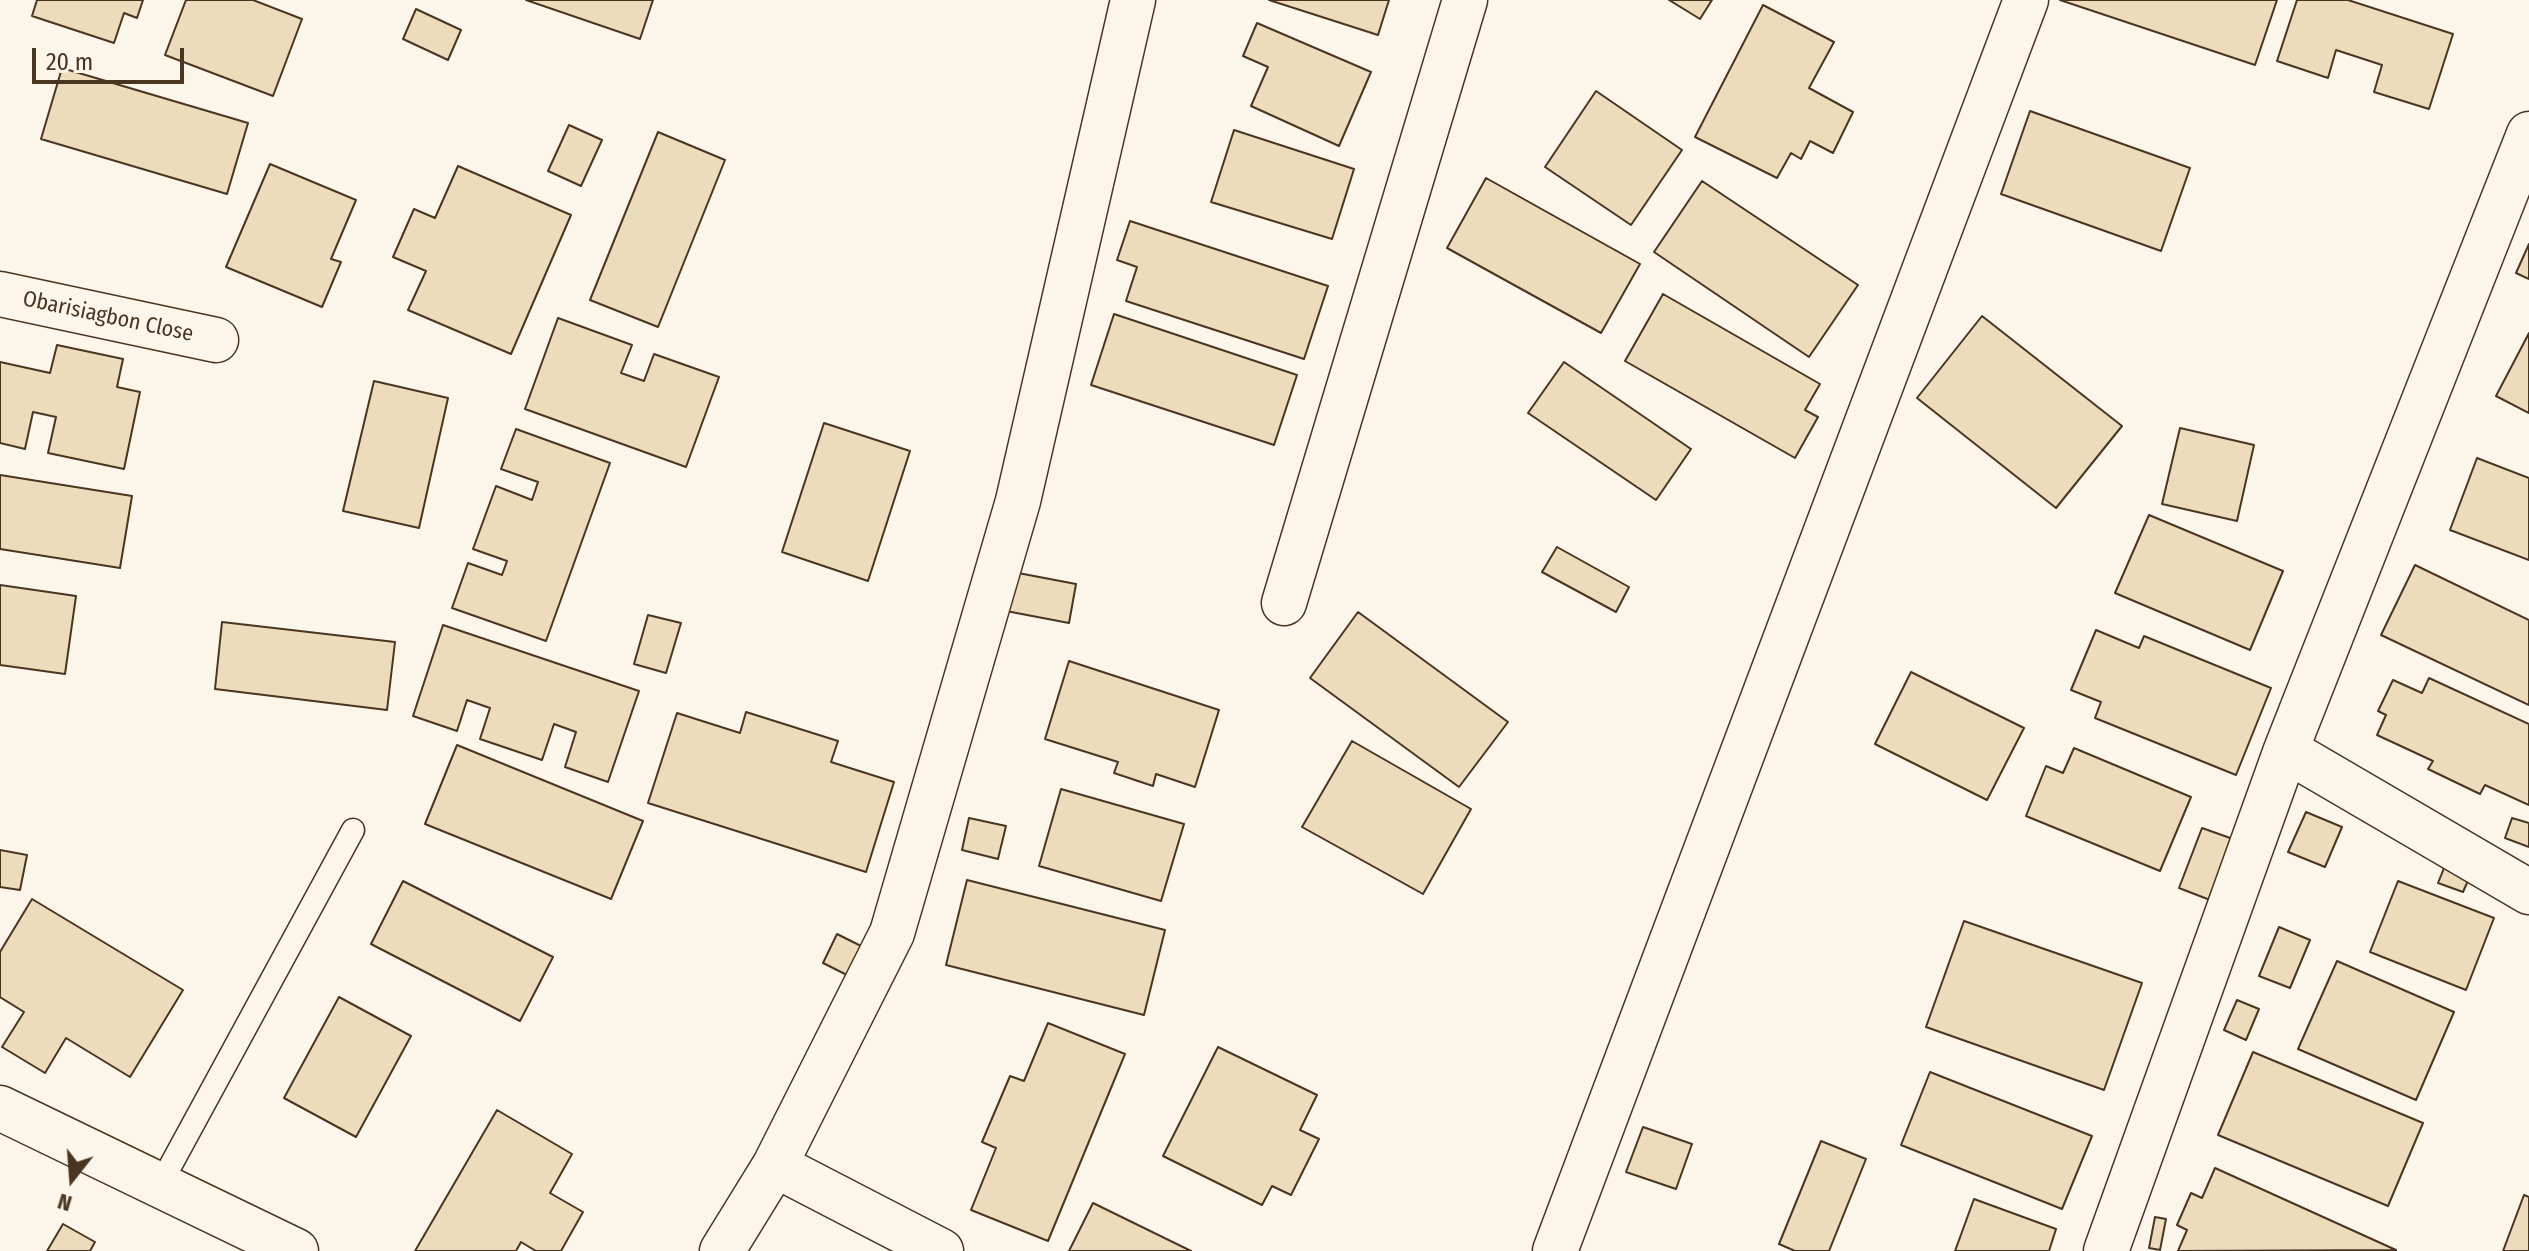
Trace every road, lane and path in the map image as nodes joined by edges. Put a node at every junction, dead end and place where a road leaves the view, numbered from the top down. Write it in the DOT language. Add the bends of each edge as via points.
graph roads {
  1 [pos="1133,0"];
  2 [pos="1465,0"];
  3 [pos="2026,0"];
  4 [pos="2529,134"];
  5 [pos="0,294"];
  6 [pos="216,340"];
  7 [pos="1284,603"];
  8 [pos="2286,750"];
  9 [pos="353,830"];
  10 [pos="2529,892"];
  11 [pos="0,1108"];
  12 [pos="775,1165"];
  13 [pos="160,1185"];
  14 [pos="2111,1249"];
  15 [pos="296,1251"];
  16 [pos="722,1251"];
  17 [pos="941,1251"];
  18 [pos="1555,1251"];
  1 -- 12 [label="street" via="1018,501 892,933"];
  2 -- 7 [label="street"];
  3 -- 18 [label="street"];
  4 -- 8 [label="street"];
  5 -- 6 [label="street, Obarisiagbon Close"];
  8 -- 10 [label="street"];
  8 -- 14 [label="street"];
  9 -- 13 [label="lane"];
  11 -- 13 [label="street"];
  12 -- 16 [label="street"];
  12 -- 17 [label="street"];
  13 -- 15 [label="street"];
}
